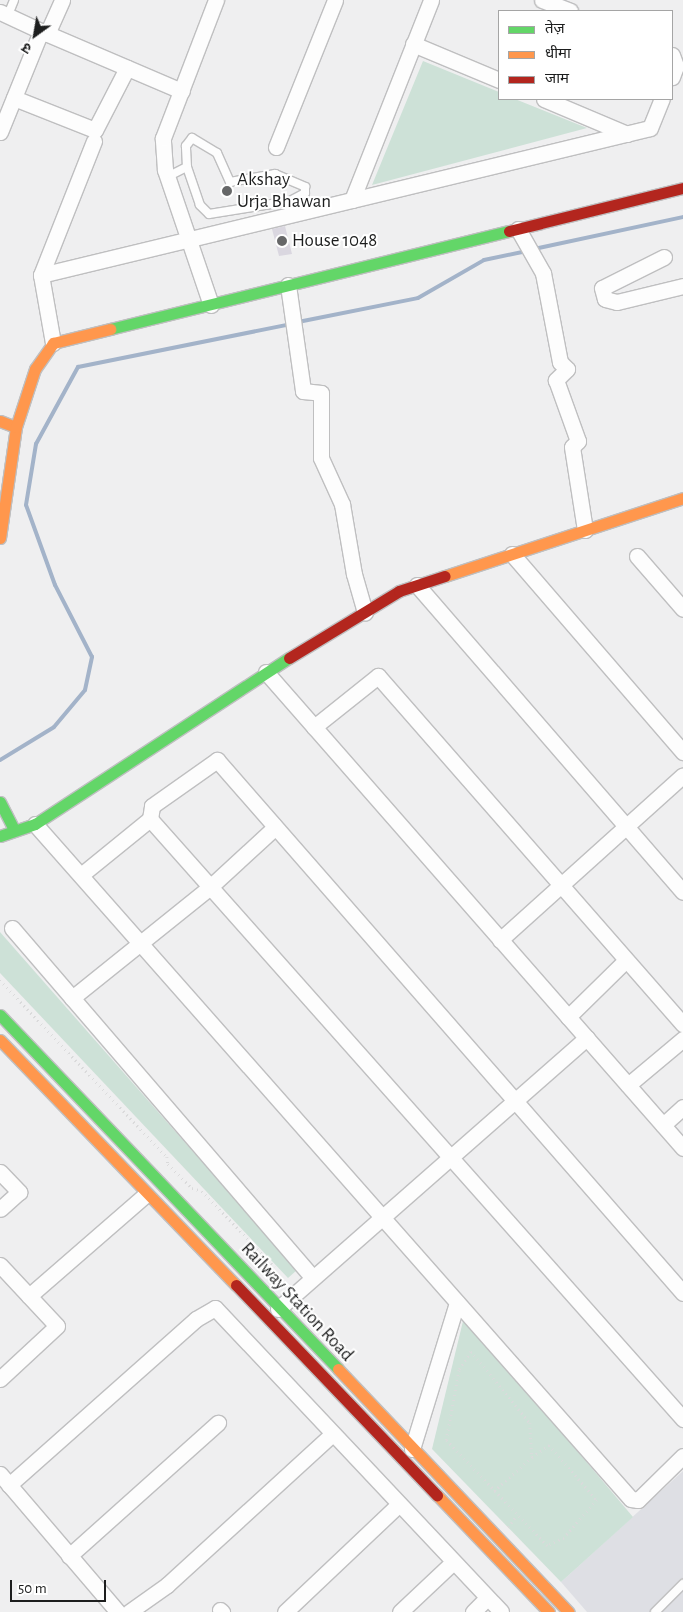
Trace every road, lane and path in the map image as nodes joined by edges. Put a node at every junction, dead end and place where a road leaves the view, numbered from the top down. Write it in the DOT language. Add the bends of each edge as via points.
graph roads {
  1 [pos="14,0"];
  2 [pos="62,0"];
  3 [pos="216,0"];
  4 [pos="335,0"];
  5 [pos="430,0"];
  6 [pos="542,0"];
  7 [pos="567,10"];
  8 [pos="4,13"];
  9 [pos="44,32"];
  10 [pos="414,44"];
  11 [pos="673,58"];
  12 [pos="127,68"];
  13 [pos="673,74"];
  14 [pos="498,80"];
  15 [pos="182,91"];
  16 [pos="14,98"];
  17 [pos="546,100"];
  18 [pos="662,100"];
  19 [pos="0,132"];
  20 [pos="627,134"];
  21 [pos="94,141"];
  22 [pos="276,148"];
  23 [pos="187,166"];
  24 [pos="167,177"];
  25 [pos="683,188"];
  26 [pos="352,200"];
  27 [pos="518,228"];
  28 [pos="189,240"];
  29 [pos="664,257"];
  30 [pos="41,275"];
  31 [pos="288,286"];
  32 [pos="683,286"];
  33 [pos="211,304"];
  34 [pos="53,343"];
  35 [pos="0,421"];
  36 [pos="16,427"];
  37 [pos="683,498"];
  38 [pos="585,530"];
  39 [pos="0,538"];
  40 [pos="512,554"];
  41 [pos="637,556"];
  42 [pos="417,585"];
  43 [pos="683,609"];
  44 [pos="366,612"];
  45 [pos="266,672"];
  46 [pos="314,727"];
  47 [pos="683,752"];
  48 [pos="683,775"];
  49 [pos="0,802"];
  50 [pos="150,819"];
  51 [pos="35,824"];
  52 [pos="274,825"];
  53 [pos="626,826"];
  54 [pos="14,830"];
  55 [pos="0,836"];
  56 [pos="0,843"];
  57 [pos="81,875"];
  58 [pos="561,885"];
  59 [pos="210,887"];
  60 [pos="683,892"];
  61 [pos="12,928"];
  62 [pos="500,940"];
  63 [pos="140,943"];
  64 [pos="626,960"];
  65 [pos="0,980"];
  66 [pos="72,998"];
  67 [pos="0,1015"];
  68 [pos="568,1017"];
  69 [pos="683,1024"];
  70 [pos="587,1038"];
  71 [pos="683,1039"];
  72 [pos="0,1040"];
  73 [pos="628,1085"];
  74 [pos="515,1101"];
  75 [pos="683,1107"];
  76 [pos="663,1125"];
  77 [pos="683,1148"];
  78 [pos="449,1158"];
  79 [pos="0,1172"];
  80 [pos="145,1195"];
  81 [pos="0,1209"];
  82 [pos="381,1217"];
  83 [pos="0,1265"];
  84 [pos="275,1267"];
  85 [pos="312,1276"];
  86 [pos="683,1293"];
  87 [pos="29,1296"];
  88 [pos="458,1303"];
  89 [pos="278,1308"];
  90 [pos="0,1378"];
  91 [pos="683,1419"];
  92 [pos="218,1423"];
  93 [pos="331,1435"];
  94 [pos="412,1449"];
  95 [pos="683,1456"];
  96 [pos="532,1458"];
  97 [pos="4,1479"];
  98 [pos="494,1491"];
  99 [pos="398,1505"];
  100 [pos="70,1556"];
  101 [pos="453,1562"];
  102 [pos="683,1584"];
  103 [pos="487,1598"];
  104 [pos="118,1612"];
  105 [pos="129,1612"];
  106 [pos="285,1612"];
  107 [pos="400,1612"];
  108 [pos="473,1612"];
  109 [pos="501,1612"];
  110 [pos="549,1612"];
  111 [pos="568,1612"];
  112 [pos="654,1612"];
  1 -- 8 [label="lane"];
  2 -- 9 [label="street"];
  3 -- 15 [label="street"];
  4 -- 22 [label="street"];
  5 -- 10 [label="street"];
  6 -- 7 [label="street"];
  8 -- 9 [label="street"];
  9 -- 12 [label="street"];
  9 -- 16 [label="street"];
  10 -- 14 [label="street"];
  10 -- 26 [label="street"];
  11 -- 13 [label="street" via="676,66"];
  12 -- 15 [label="street"];
  12 -- 16 [label="street" via="95,130"];
  15 -- 24 [label="street" via="163,138"];
  16 -- 19 [label="street"];
  17 -- 20 [label="street"];
  18 -- 20 [label="street" via="650,128"];
  20 -- 26 [label="street"];
  21 -- 30 [label="street"];
  23 -- 23 [label="lane" via="200,204 216,216 290,201 305,193 304,187 275,174 230,182 218,153 192,138 186,146"];
  23 -- 24 [label="lane"];
  24 -- 28 [label="street"];
  25 -- 27 [label="street"];
  26 -- 28 [label="street"];
  27 -- 31 [label="street"];
  27 -- 38 [label="street" via="543,273 560,362 568,369 556,380 578,441 572,447"];
  28 -- 30 [label="street"];
  28 -- 33 [label="street"];
  29 -- 32 [label="street" via="602,288 605,300 617,302"];
  30 -- 34 [label="street"];
  31 -- 33 [label="street"];
  31 -- 44 [label="street" via="303,391 320,393 321,458 342,504 354,574"];
  33 -- 34 [label="street"];
  34 -- 36 [label="street" via="35,369"];
  35 -- 36 [label="street"];
  36 -- 39 [label="street"];
  37 -- 38 [label="street"];
  38 -- 40 [label="street"];
  40 -- 42 [label="street"];
  40 -- 47 [label="street"];
  41 -- 43 [label="street"];
  42 -- 44 [label="street"];
  42 -- 53 [label="street"];
  44 -- 45 [label="street"];
  45 -- 46 [label="street"];
  45 -- 51 [label="street"];
  46 -- 58 [label="street" via="378,676"];
  46 -- 62 [label="street"];
  48 -- 53 [label="street"];
  49 -- 54 [label="street"];
  50 -- 52 [label="street" via="152,806 218,760"];
  50 -- 57 [label="street"];
  50 -- 59 [label="street"];
  51 -- 54 [label="street"];
  51 -- 57 [label="street"];
  52 -- 59 [label="street"];
  52 -- 74 [label="street"];
  53 -- 58 [label="street"];
  53 -- 60 [label="street"];
  54 -- 55 [label="street"];
  54 -- 56 [label="street"];
  57 -- 63 [label="street"];
  58 -- 62 [label="street"];
  58 -- 64 [label="street"];
  59 -- 63 [label="street"];
  59 -- 78 [label="street"];
  61 -- 66 [label="street"];
  62 -- 68 [label="street"];
  63 -- 66 [label="street"];
  63 -- 82 [label="street"];
  64 -- 68 [label="street"];
  64 -- 69 [label="street"];
  65 -- 84 [label="path" via="167,1157 168,1164 192,1188 202,1190"];
  66 -- 85 [label="street"];
  67 -- 89 [label="street, Railway Station Road"];
  68 -- 70 [label="street"];
  70 -- 73 [label="street"];
  70 -- 74 [label="street"];
  71 -- 73 [label="street"];
  72 -- 80 [label="street, Railway Station Road"];
  73 -- 76 [label="street"];
  74 -- 78 [label="street"];
  74 -- 86 [label="street"];
  75 -- 76 [label="street"];
  76 -- 77 [label="street"];
  78 -- 82 [label="street"];
  78 -- 91 [label="street"];
  79 -- 81 [label="street" via="19,1192"];
  80 -- 87 [label="street"];
  80 -- 110 [label="street, Railway Station Road"];
  82 -- 85 [label="street"];
  82 -- 88 [label="street"];
  83 -- 87 [label="street"];
  85 -- 89 [label="street"];
  87 -- 90 [label="street" via="57,1326"];
  88 -- 94 [label="street"];
  88 -- 95 [label="street" via="634,1501"];
  89 -- 94 [label="street, Railway Station Road"];
  92 -- 100 [label="street"];
  93 -- 97 [label="street" via="276,1370 215,1308 196,1319"];
  93 -- 99 [label="street"];
  93 -- 105 [label="street" via="167,1586"];
  94 -- 111 [label="street, Railway Station Road"];
  96 -- 98 [label="path"];
  96 -- 98 [label="path" via="548,1445 597,1500 564,1538 547,1546"];
  96 -- 98 [label="path" via="530,1423 471,1351 459,1369 446,1440"];
  97 -- 100 [label="street"];
  99 -- 101 [label="street"];
  99 -- 106 [label="street"];
  100 -- 104 [label="street"];
  101 -- 103 [label="street"];
  101 -- 107 [label="street"];
  102 -- 112 [label="lane"];
  103 -- 108 [label="street"];
  103 -- 109 [label="street"];
}
